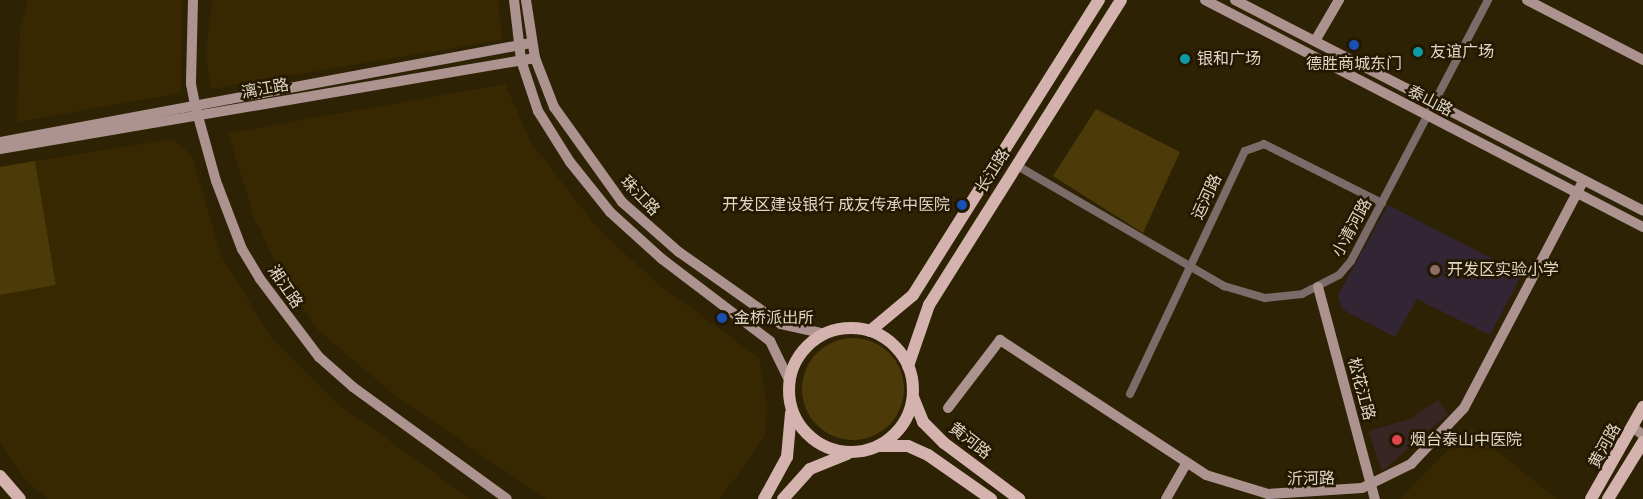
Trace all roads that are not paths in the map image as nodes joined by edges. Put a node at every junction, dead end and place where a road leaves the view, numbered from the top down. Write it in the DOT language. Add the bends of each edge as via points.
graph roads {
  1 [pos="193,0"];
  2 [pos="514,0"];
  3 [pos="526,0"];
  4 [pos="1099,0"];
  5 [pos="1121,0"];
  6 [pos="1126,0"];
  7 [pos="1205,0"];
  8 [pos="1235,0"];
  9 [pos="1339,0"];
  10 [pos="1488,0"];
  11 [pos="1527,0"];
  12 [pos="1107,21"];
  13 [pos="1315,40"];
  14 [pos="531,42"];
  15 [pos="519,45"];
  16 [pos="535,58"];
  17 [pos="521,60"];
  18 [pos="1643,60"];
  19 [pos="1433,104"];
  20 [pos="197,112"];
  21 [pos="1427,116"];
  22 [pos="0,142"];
  23 [pos="0,149"];
  24 [pos="1016,165"];
  25 [pos="1583,181"];
  26 [pos="1577,194"];
  27 [pos="1382,203"];
  28 [pos="1643,211"];
  29 [pos="1643,227"];
  30 [pos="1190,266"];
  31 [pos="1318,287"];
  32 [pos="870,331"];
  33 [pos="825,334"];
  34 [pos="908,366"];
  35 [pos="790,382"];
  36 [pos="1130,394"];
  37 [pos="913,397"];
  38 [pos="790,403"];
  39 [pos="1643,407"];
  40 [pos="948,408"];
  41 [pos="1639,439"];
  42 [pos="878,446"];
  43 [pos="854,452"];
  44 [pos="1186,464"];
  45 [pos="0,476"];
  46 [pos="1371,485"];
  47 [pos="20,499"];
  48 [pos="507,499"];
  49 [pos="764,499"];
  50 [pos="783,499"];
  51 [pos="991,499"];
  52 [pos="1019,499"];
  53 [pos="1166,499"];
  54 [pos="1375,499"];
  55 [pos="1591,499"];
  56 [pos="1608,499"];
  1 -- 20 [label="main road, 湘江路" via="190,74"];
  2 -- 15 [label="main road"];
  3 -- 14 [label="main road, 珠江路"];
  4 -- 32 [label="main road, 长江路" via="913,295"];
  5 -- 12 [label="main road, 长江路"];
  6 -- 12 [label="main road"];
  7 -- 21 [label="main road, 泰山路"];
  8 -- 13 [label="main road, 泰山路"];
  9 -- 13 [label="main road"];
  10 -- 19 [label="street, 小清河路"];
  11 -- 18 [label="main road"];
  12 -- 24 [label="main road, 长江路"];
  13 -- 19 [label="main road, 泰山路"];
  14 -- 15 [label="main road, 漓江路"];
  14 -- 16 [label="main road, 珠江路"];
  15 -- 17 [label="main road"];
  15 -- 20 [label="main road, 漓江路"];
  16 -- 17 [label="main road, 漓江路"];
  16 -- 33 [label="main road, 珠江路" via="554,107 584,154 644,223 781,324"];
  17 -- 20 [label="main road, 漓江路"];
  17 -- 35 [label="main road" via="538,111 610,212 770,341"];
  19 -- 21 [label="street, 小清河路"];
  19 -- 25 [label="main road, 泰山路"];
  20 -- 22 [label="main road, 漓江路"];
  20 -- 23 [label="main road, 漓江路"];
  20 -- 48 [label="main road, 湘江路" via="242,249 284,315 353,387"];
  21 -- 26 [label="main road, 泰山路"];
  21 -- 27 [label="street, 小清河路"];
  24 -- 30 [label="street, 小清河路"];
  24 -- 34 [label="main road, 长江路" via="929,305"];
  25 -- 26 [label="main road, 沂河路"];
  25 -- 28 [label="main road, 泰山路"];
  26 -- 29 [label="main road, 泰山路"];
  26 -- 46 [label="main road, 沂河路" via="1464,408 1411,464"];
  27 -- 30 [label="street, 运河路" via="1256,144 1237,165"];
  27 -- 31 [label="street, 小清河路" via="1351,261"];
  30 -- 31 [label="street, 小清河路" via="1254,296 1287,298"];
  30 -- 36 [label="street, 运河路"];
  31 -- 46 [label="main road, 松花江路"];
  32 -- 33 [label="main road"];
  32 -- 34 [label="main road" via="896,348"];
  33 -- 35 [label="main road" via="804,350"];
  34 -- 37 [label="main road"];
  35 -- 38 [label="main road"];
  37 -- 42 [label="main road" via="903,425"];
  37 -- 52 [label="main road, 黄河路" via="924,422 944,444"];
  38 -- 43 [label="main road" via="802,428 818,443"];
  38 -- 49 [label="main road" via="787,457"];
  39 -- 41 [label="main road, 黄河路"];
  40 -- 44 [label="main road, 沂河路" via="1000,340"];
  41 -- 55 [label="main road, 黄河路"];
  41 -- 56 [label="main road, 黄河路"];
  42 -- 43 [label="main road"];
  42 -- 51 [label="main road, 黄河路" via="908,446 928,454"];
  43 -- 50 [label="main road" via="810,469"];
  44 -- 46 [label="main road, 沂河路" via="1238,488 1268,494 1342,494"];
  44 -- 53 [label="main road"];
  45 -- 47 [label="main road"];
  46 -- 54 [label="main road, 松花江路"];
}
